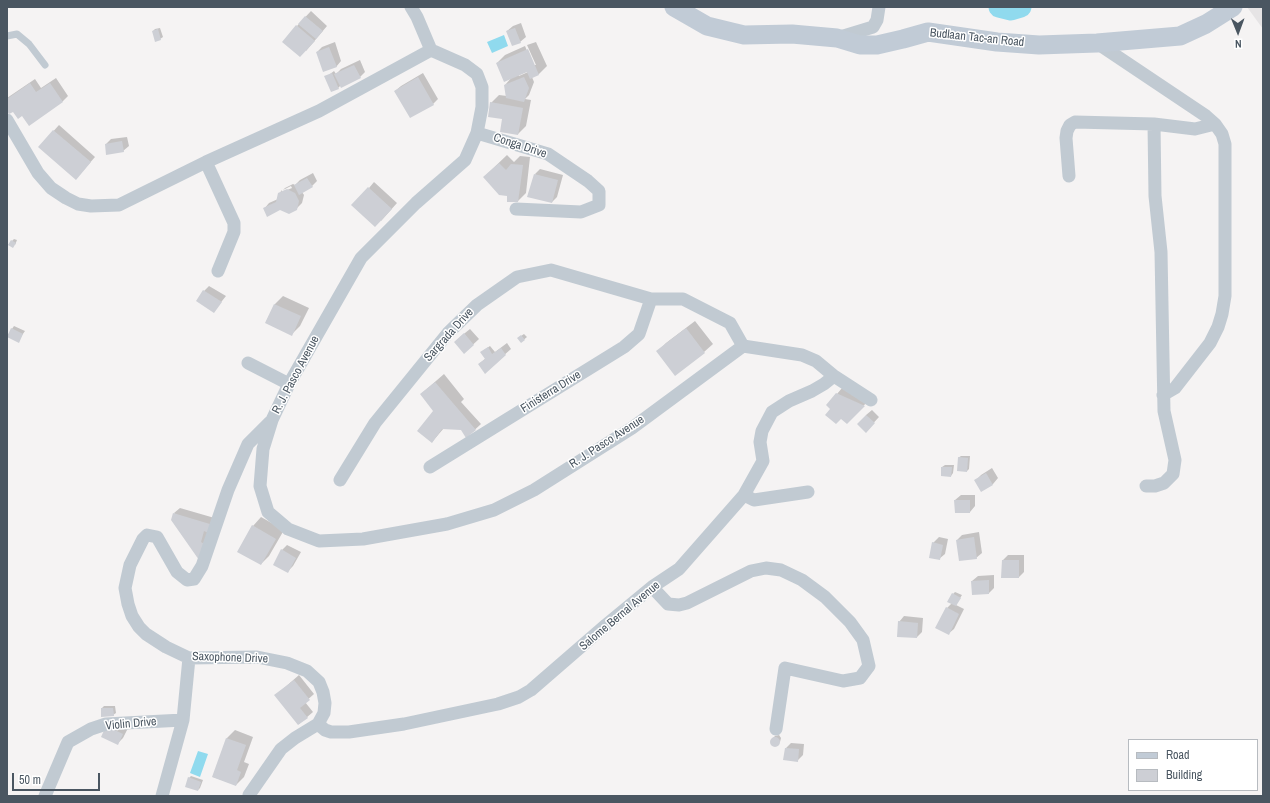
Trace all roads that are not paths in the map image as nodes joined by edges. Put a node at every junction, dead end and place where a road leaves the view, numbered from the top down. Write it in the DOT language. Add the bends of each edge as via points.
graph roads {
  1 [pos="411,7"];
  2 [pos="674,7"];
  3 [pos="879,7"];
  4 [pos="1233,7"];
  5 [pos="7,36"];
  6 [pos="837,38"];
  7 [pos="1097,43"];
  8 [pos="431,50"];
  9 [pos="45,65"];
  10 [pos="7,120"];
  11 [pos="1154,124"];
  12 [pos="1215,124"];
  13 [pos="477,132"];
  14 [pos="206,162"];
  15 [pos="1069,176"];
  16 [pos="516,209"];
  17 [pos="218,271"];
  18 [pos="651,299"];
  19 [pos="743,346"];
  20 [pos="248,363"];
  21 [pos="834,376"];
  22 [pos="289,384"];
  23 [pos="1163,395"];
  24 [pos="871,400"];
  25 [pos="272,420"];
  26 [pos="430,467"];
  27 [pos="340,480"];
  28 [pos="1146,486"];
  29 [pos="808,492"];
  30 [pos="744,495"];
  31 [pos="652,587"];
  32 [pos="189,658"];
  33 [pos="183,720"];
  34 [pos="318,724"];
  35 [pos="776,729"];
  36 [pos="248,795"];
  37 [pos="45,796"];
  38 [pos="162,796"];
  1 -- 8 [label="street"];
  2 -- 6 [label="street, Budlaan Tac-an Road" via="707,26 744,35 792,34"];
  3 -- 6 [label="street" via="873,27"];
  4 -- 7 [label="street, Budlaan Tac-an Road" via="1180,36"];
  5 -- 9 [label="lane" via="17,34 29,44"];
  6 -- 7 [label="street, Budlaan Tac-an Road" via="860,45 877,45 928,32 996,42 1039,45"];
  7 -- 12 [label="street"];
  8 -- 13 [label="street, R. J. Pasco Avenue" via="465,65 476,74 482,87 482,107"];
  8 -- 14 [label="street" via="319,111"];
  10 -- 14 [label="street" via="38,173 51,188 78,204 119,205"];
  11 -- 12 [label="street" via="1195,128"];
  11 -- 15 [label="street" via="1075,122 1070,125 1066,131"];
  11 -- 23 [label="street" via="1155,196 1161,252"];
  12 -- 23 [label="street" via="1222,134 1226,156 1225,296 1222,314 1210,343 1181,381 1169,393"];
  13 -- 16 [label="street, Conga Drive" via="548,154 599,191 598,205 581,212"];
  13 -- 22 [label="street, R. J. Pasco Avenue" via="465,160 416,202 361,258"];
  14 -- 17 [label="street" via="234,223 234,232"];
  18 -- 19 [label="street, Sargrada Drive" via="683,299 730,323"];
  18 -- 26 [label="street, Finisterra Drive" via="639,334 624,348"];
  18 -- 27 [label="street, Sargrada Drive" via="551,270 518,278 477,305 448,333 375,423"];
  19 -- 21 [label="street" via="802,355 816,361"];
  19 -- 25 [label="street, R. J. Pasco Avenue" via="632,428 534,490 494,510 447,524 363,539 319,541 288,529 268,512 260,486 263,449"];
  20 -- 22 [label="street"];
  21 -- 24 [label="street"];
  21 -- 30 [label="street, Salome Bernal Avenue" via="812,392 789,401 772,412 762,430 760,442 763,462"];
  22 -- 25 [label="street, R. J. Pasco Avenue"];
  23 -- 28 [label="street" via="1175,460 1173,474 1164,484"];
  25 -- 32 [label="street, Saxophone Drive" via="248,444 228,490 202,566 194,579 187,580 177,572 157,537 152,535 147,535 143,539 130,565 125,588 136,623 146,634"];
  29 -- 30 [label="street" via="754,500"];
  30 -- 31 [label="street, Salome Bernal Avenue" via="679,569"];
  31 -- 34 [label="street, Salome Bernal Avenue" via="542,682 519,697 462,713 349,732 332,732"];
  31 -- 35 [label="street" via="668,604 679,605 750,571 766,568 781,570 802,580 825,597 850,622 863,640 869,666 860,678 843,681 785,668"];
  32 -- 33 [label="street"];
  32 -- 34 [label="street, Saxophone Drive" via="257,657 287,663 307,671 319,682 323,692 324,713"];
  33 -- 37 [label="street, Violin Drive" via="106,724 91,729 68,742"];
  33 -- 38 [label="street"];
  34 -- 36 [label="street" via="282,749"];
}
